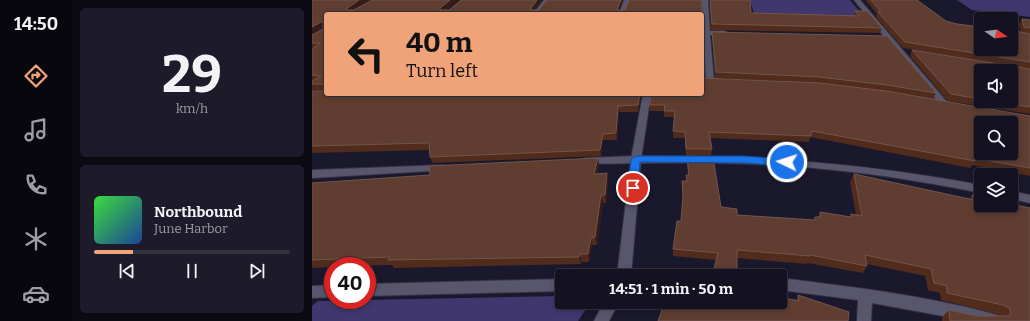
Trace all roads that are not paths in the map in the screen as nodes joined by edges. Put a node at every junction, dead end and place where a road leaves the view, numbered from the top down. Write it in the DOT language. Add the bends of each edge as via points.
graph roads {
  1 [pos="547,0"];
  2 [pos="627,0"];
  3 [pos="706,0"];
  4 [pos="857,0"];
  5 [pos="538,12"];
  6 [pos="623,12"];
  7 [pos="708,33"];
  8 [pos="731,34"];
  9 [pos="881,37"];
  10 [pos="889,37"];
  11 [pos="710,81"];
  12 [pos="647,96"];
  13 [pos="930,102"];
  14 [pos="636,159"];
  15 [pos="573,162"];
  16 [pos="454,167"];
  17 [pos="312,174"];
  18 [pos="974,187"];
  19 [pos="1018,196"];
  20 [pos="1030,199"];
  21 [pos="625,269"];
  22 [pos="555,285"];
  23 [pos="787,285"];
  24 [pos="376,290"];
  25 [pos="324,291"];
  26 [pos="312,292"];
  27 [pos="865,295"];
  28 [pos="608,309"];
  29 [pos="601,321"];
  30 [pos="864,321"];
  31 [pos="994,321"];
  1 -- 5 [label="street"];
  2 -- 6 [label="street"];
  3 -- 7 [label="street"];
  4 -- 10 [label="street"];
  7 -- 8 [label="street"];
  7 -- 11 [label="street"];
  9 -- 10 [label="street"];
  10 -- 13 [label="street" via="905,52 949,105"];
  12 -- 14 [label="street"];
  14 -- 15 [label="street"];
  14 -- 18 [label="street" via="744,160 844,166"];
  14 -- 21 [label="street"];
  16 -- 17 [label="street"];
  19 -- 20 [label="street"];
  22 -- 24 [label="street"];
  23 -- 27 [label="street"];
  25 -- 26 [label="street"];
  27 -- 30 [label="street"];
  27 -- 31 [label="street" via="958,311"];
  28 -- 29 [label="street"];
}
